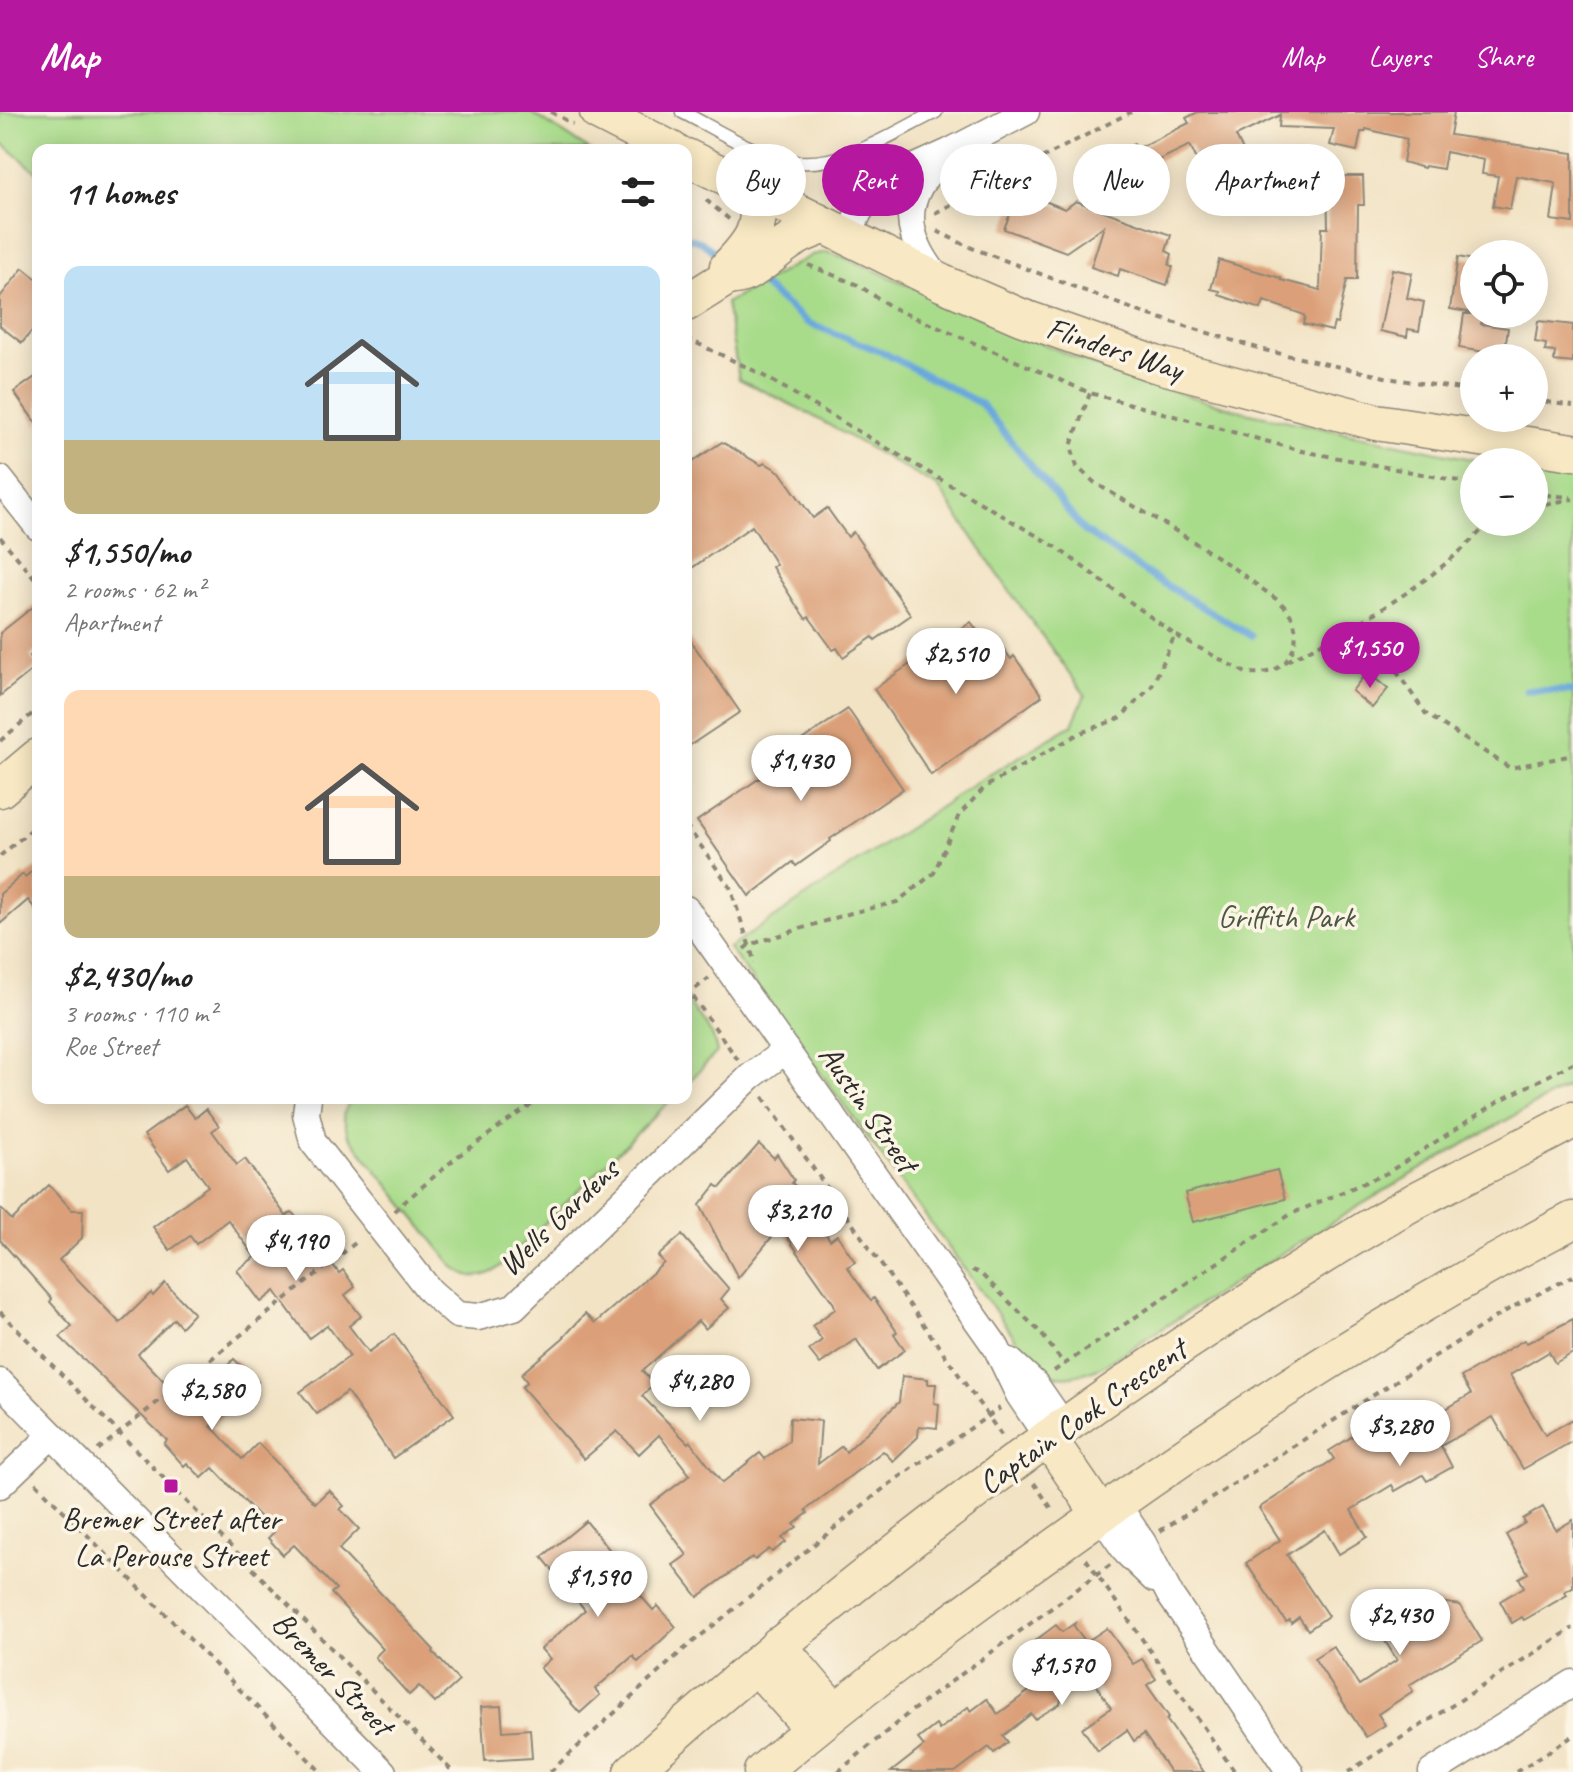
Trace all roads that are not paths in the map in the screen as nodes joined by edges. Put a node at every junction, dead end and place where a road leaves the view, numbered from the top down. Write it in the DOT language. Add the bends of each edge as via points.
graph roads {
  1 [pos="598,112"];
  2 [pos="682,112"];
  3 [pos="936,112"];
  4 [pos="1026,112"];
  5 [pos="660,144"];
  6 [pos="964,144"];
  7 [pos="940,156"];
  8 [pos="692,160"];
  9 [pos="940,161"];
  10 [pos="716,172"];
  11 [pos="755,216"];
  12 [pos="803,216"];
  13 [pos="835,232"];
  14 [pos="736,269"];
  15 [pos="942,283"];
  16 [pos="1573,452"];
  17 [pos="0,479"];
  18 [pos="32,519"];
  19 [pos="32,762"];
  20 [pos="0,789"];
  21 [pos="692,917"];
  22 [pos="786,1050"];
  23 [pos="307,1104"];
  24 [pos="1573,1120"];
  25 [pos="1573,1220"];
  26 [pos="0,1382"];
  27 [pos="1056,1432"];
  28 [pos="52,1435"];
  29 [pos="0,1485"];
  30 [pos="1108,1509"];
  31 [pos="767,1655"];
  32 [pos="1573,1683"];
  33 [pos="824,1720"];
  34 [pos="383,1772"];
  35 [pos="632,1772"];
  36 [pos="762,1772"];
  37 [pos="1290,1772"];
  38 [pos="1432,1772"];
  1 -- 5 [label="main road"];
  2 -- 3 [label="lane" via="757,150 808,162 838,158"];
  4 -- 6 [label="street"];
  7 -- 13 [label="street" via="887,180"];
  8 -- 10 [label="main road, Flinders Way"];
  9 -- 15 [label="street" via="913,195 920,256"];
  11 -- 14 [label="main road"];
  12 -- 13 [label="main road, Flinders Way"];
  13 -- 14 [label="main road" via="797,237"];
  13 -- 15 [label="main road, Flinders Way"];
  15 -- 16 [label="main road, Flinders Way" via="1155,364 1254,391 1376,422"];
  17 -- 18 [label="street"];
  19 -- 20 [label="main road"];
  21 -- 22 [label="street, Austin Street"];
  22 -- 23 [label="street, Wells Gardens" via="750,1077 514,1307 478,1317 457,1315 430,1291 313,1142"];
  22 -- 27 [label="street, Austin Street" via="996,1347 1019,1395"];
  24 -- 27 [label="main road, Captain Cook Crescent" via="1415,1202 1288,1277"];
  25 -- 30 [label="main road" via="1387,1324"];
  26 -- 28 [label="street, Bremer Street"];
  27 -- 30 [label="main road"];
  27 -- 31 [label="main road, Captain Cook Crescent"];
  28 -- 29 [label="street"];
  28 -- 34 [label="street, Bremer Street"];
  30 -- 33 [label="main road" via="1019,1570"];
  30 -- 37 [label="street" via="1127,1553 1170,1595"];
  31 -- 33 [label="main road"];
  31 -- 35 [label="main road, Captain Cook Crescent"];
  32 -- 38 [label="street"];
  33 -- 36 [label="main road"];
}
